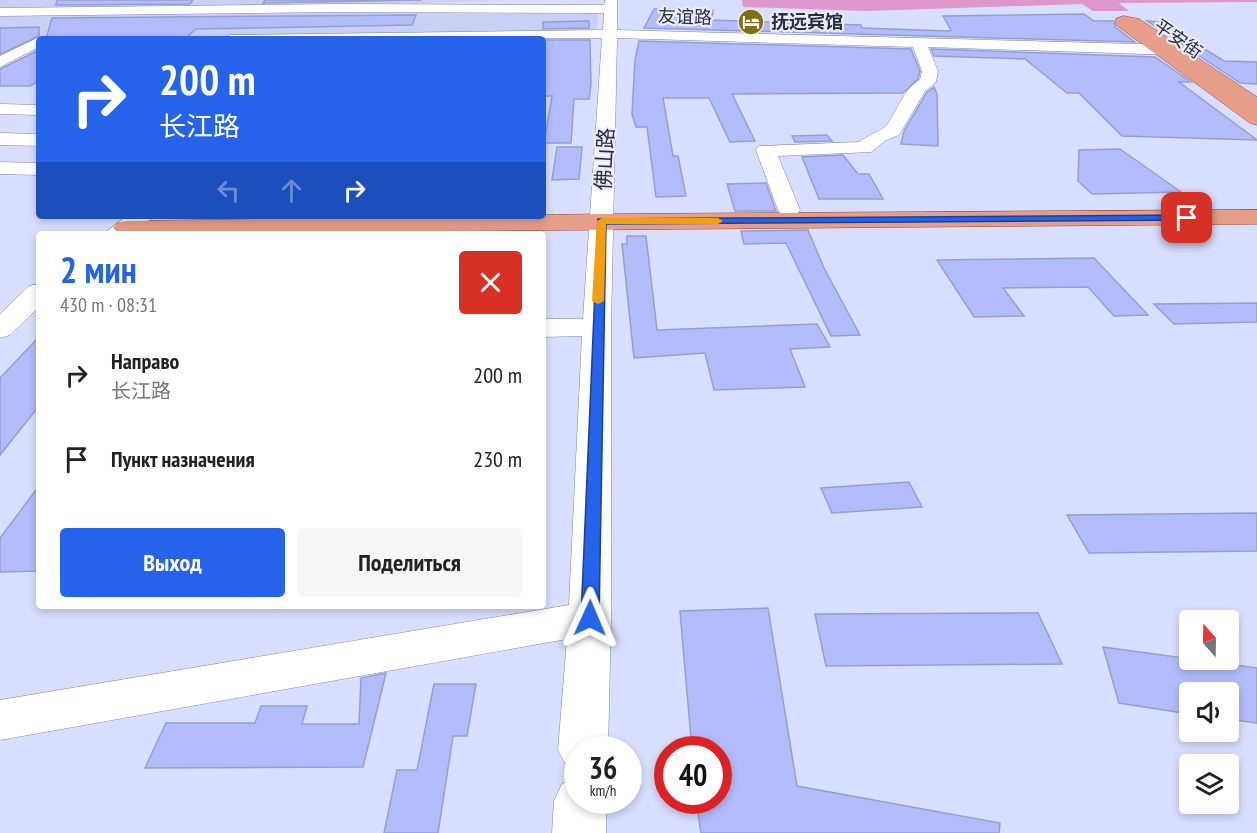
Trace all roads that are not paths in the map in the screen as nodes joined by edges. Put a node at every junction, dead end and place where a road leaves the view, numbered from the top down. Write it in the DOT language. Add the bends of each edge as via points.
graph roads {
  1 [pos="0,12"];
  2 [pos="611,14"];
  3 [pos="423,36"];
  4 [pos="36,42"];
  5 [pos="0,43"];
  6 [pos="36,43"];
  7 [pos="919,44"];
  8 [pos="1157,50"];
  9 [pos="1175,50"];
  10 [pos="0,62"];
  11 [pos="1257,105"];
  12 [pos="0,109"];
  13 [pos="36,110"];
  14 [pos="1257,119"];
  15 [pos="0,139"];
  16 [pos="36,140"];
  17 [pos="0,168"];
  18 [pos="36,169"];
  19 [pos="1257,206"];
  20 [pos="789,210"];
  21 [pos="546,212"];
  22 [pos="602,216"];
  23 [pos="546,217"];
  24 [pos="1257,217"];
  25 [pos="207,219"];
  26 [pos="425,219"];
  27 [pos="131,224"];
  28 [pos="36,295"];
  29 [pos="597,327"];
  30 [pos="546,328"];
  31 [pos="0,329"];
  32 [pos="590,618"];
  33 [pos="0,720"];
  34 [pos="584,736"];
  35 [pos="580,814"];
  36 [pos="579,833"];
  1 -- 2 [label="street" via="338,8"];
  2 -- 3 [label="street, 友谊路"];
  2 -- 7 [label="street, 友谊路"];
  2 -- 22 [label="street, 佛山路"];
  4 -- 5 [label="street"];
  6 -- 10 [label="street"];
  7 -- 8 [label="street, 友谊路"];
  7 -- 20 [label="street" via="930,71 928,82 918,88 892,131 879,136 868,156 766,150"];
  8 -- 9 [label="street, 友谊路"];
  8 -- 9 [label="main road, 平安街" via="1121,22 1134,22"];
  8 -- 14 [label="main road, 平安街"];
  9 -- 11 [label="main road, 平安街"];
  12 -- 13 [label="street"];
  15 -- 16 [label="street"];
  17 -- 18 [label="street"];
  19 -- 20 [label="main road"];
  20 -- 22 [label="main road"];
  21 -- 22 [label="main road"];
  22 -- 23 [label="main road"];
  22 -- 24 [label="main road"];
  22 -- 29 [label="street, 佛山路"];
  25 -- 27 [label="main road"];
  26 -- 27 [label="main road"];
  28 -- 31 [label="street"];
  29 -- 30 [label="street"];
  29 -- 32 [label="street, 佛山路"];
  32 -- 33 [label="street"];
  32 -- 34 [label="street, 佛山路"];
  35 -- 36 [label="street"];
}
